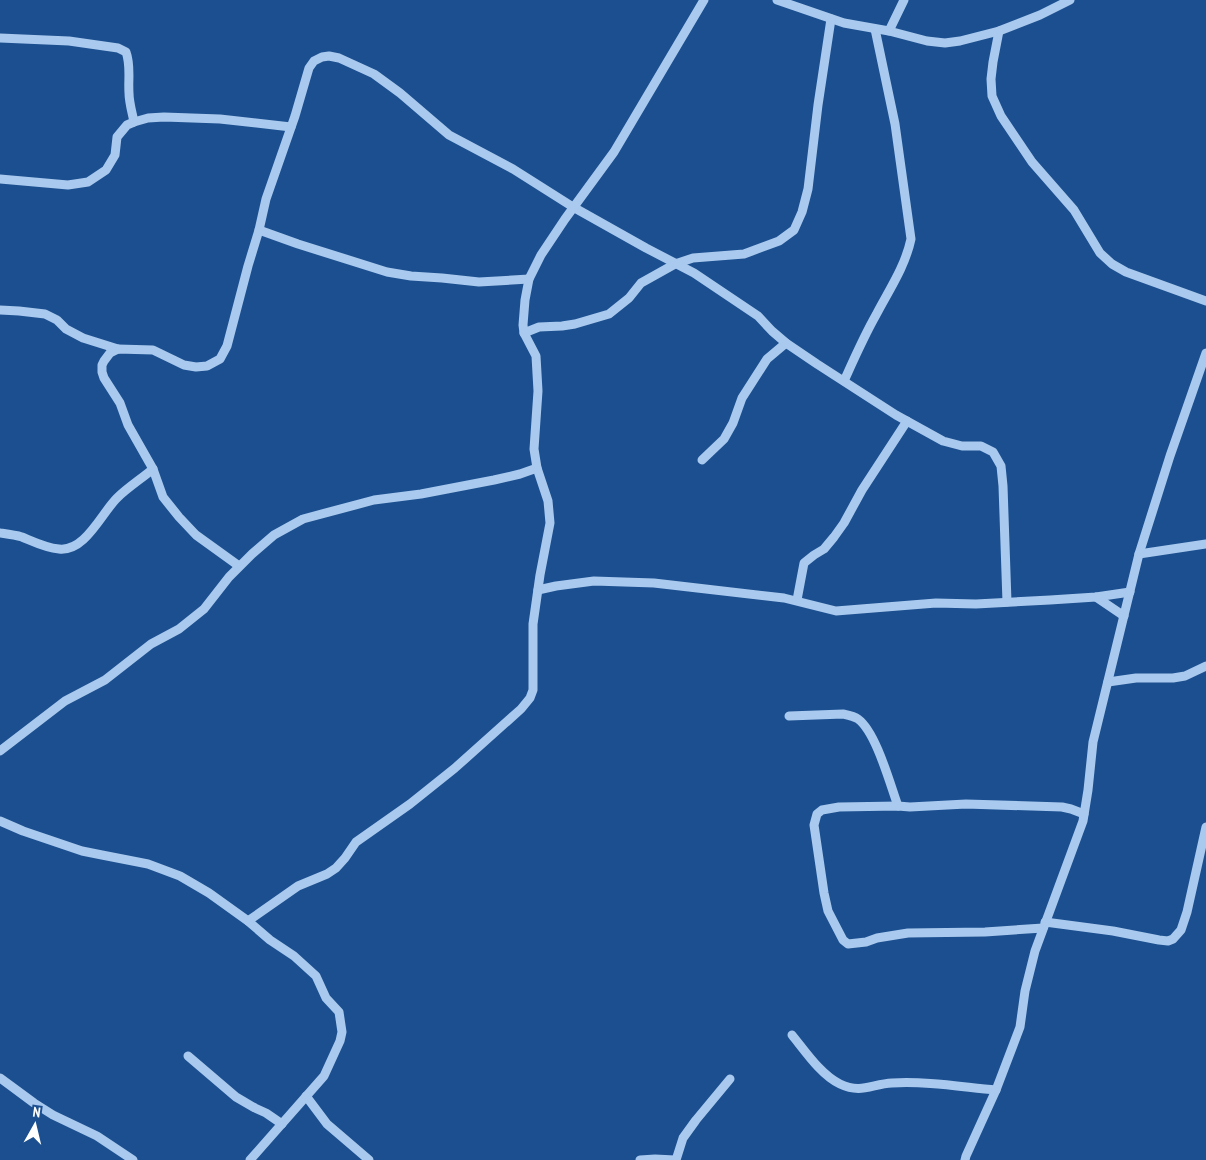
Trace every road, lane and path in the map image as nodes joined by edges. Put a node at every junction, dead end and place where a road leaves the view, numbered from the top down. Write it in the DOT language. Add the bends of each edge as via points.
graph roads {
  1 [pos="704,0"];
  2 [pos="777,0"];
  3 [pos="904,0"];
  4 [pos="1070,0"];
  5 [pos="797,3"];
  6 [pos="832,20"];
  7 [pos="875,29"];
  8 [pos="889,31"];
  9 [pos="999,31"];
  10 [pos="0,38"];
  11 [pos="134,122"];
  12 [pos="291,127"];
  13 [pos="0,179"];
  14 [pos="574,208"];
  15 [pos="259,230"];
  16 [pos="675,264"];
  17 [pos="529,279"];
  18 [pos="1206,301"];
  19 [pos="0,310"];
  20 [pos="524,333"];
  21 [pos="786,343"];
  22 [pos="118,349"];
  23 [pos="1206,353"];
  24 [pos="844,381"];
  25 [pos="907,421"];
  26 [pos="702,460"];
  27 [pos="537,468"];
  28 [pos="153,469"];
  29 [pos="0,533"];
  30 [pos="1206,544"];
  31 [pos="1139,554"];
  32 [pos="239,566"];
  33 [pos="538,590"];
  34 [pos="1130,592"];
  35 [pos="1096,597"];
  36 [pos="797,600"];
  37 [pos="1007,602"];
  38 [pos="1124,616"];
  39 [pos="1206,666"];
  40 [pos="1108,682"];
  41 [pos="789,716"];
  42 [pos="0,751"];
  43 [pos="898,806"];
  44 [pos="1084,814"];
  45 [pos="0,821"];
  46 [pos="1206,827"];
  47 [pos="248,921"];
  48 [pos="1044,925"];
  49 [pos="792,1035"];
  50 [pos="188,1056"];
  51 [pos="0,1078"];
  52 [pos="730,1079"];
  53 [pos="996,1090"];
  54 [pos="306,1096"];
  55 [pos="282,1124"];
  56 [pos="132,1160"];
  57 [pos="250,1160"];
  58 [pos="369,1160"];
  59 [pos="640,1160"];
  60 [pos="676,1160"];
  61 [pos="965,1160"];
  1 -- 14 [label="street" via="614,152"];
  2 -- 5 [label="street"];
  3 -- 8 [label="street"];
  4 -- 9 [label="street"];
  5 -- 6 [label="street"];
  6 -- 7 [label="street"];
  6 -- 16 [label="street" via="808,189 794,230 779,241 744,254 693,258"];
  7 -- 8 [label="street"];
  7 -- 24 [label="street" via="895,124 911,238 900,272"];
  8 -- 9 [label="street" via="945,43"];
  9 -- 18 [label="street" via="991,79 992,96 1001,116 1032,162 1074,210 1100,253 1126,272"];
  10 -- 11 [label="street" via="69,41 126,52 128,95"];
  11 -- 12 [label="street" via="164,117"];
  11 -- 13 [label="street" via="117,137 115,155 106,170 88,182 68,185"];
  12 -- 14 [label="street" via="308,68 322,57 339,58 374,74 449,134 514,169"];
  12 -- 15 [label="street" via="266,199"];
  14 -- 16 [label="street"];
  14 -- 17 [label="street" via="541,255"];
  15 -- 17 [label="street" via="388,272 479,282"];
  15 -- 22 [label="street" via="227,346 220,359 207,366 196,367 184,365 153,350"];
  16 -- 20 [label="street" via="641,283 609,314 575,324 539,327"];
  16 -- 21 [label="street" via="758,316"];
  17 -- 20 [label="street"];
  19 -- 22 [label="street" via="45,314 83,338"];
  20 -- 27 [label="street" via="537,362 534,449"];
  21 -- 24 [label="street"];
  21 -- 26 [label="street" via="767,359 742,398 724,438"];
  22 -- 28 [label="street" via="104,361 102,372"];
  23 -- 31 [label="street"];
  24 -- 25 [label="street"];
  25 -- 36 [label="street" via="844,523 824,549 804,563"];
  25 -- 37 [label="street" via="943,440 962,446 981,446 993,452 1001,466"];
  27 -- 32 [label="street" via="494,480 374,500 303,519 274,536"];
  27 -- 33 [label="street" via="548,501 550,523"];
  28 -- 29 [label="street" via="117,498 96,527 71,547 60,550 20,536"];
  28 -- 32 [label="street" via="163,497 179,517 196,535"];
  30 -- 31 [label="street"];
  31 -- 34 [label="street"];
  32 -- 42 [label="street" via="204,609 179,629 151,644 105,680 65,701"];
  33 -- 36 [label="street" via="594,582 654,583"];
  33 -- 47 [label="street" via="533,624 533,690 521,709 455,768 356,842 336,868 298,886"];
  34 -- 35 [label="street"];
  34 -- 38 [label="street"];
  35 -- 37 [label="street"];
  35 -- 38 [label="street"];
  36 -- 37 [label="street" via="836,611 936,603"];
  38 -- 40 [label="street"];
  39 -- 40 [label="street" via="1173,678"];
  40 -- 44 [label="street" via="1093,742"];
  41 -- 43 [label="street" via="843,714 859,720 878,749"];
  43 -- 44 [label="street" via="1049,806"];
  43 -- 48 [label="street" via="839,807 817,814 814,826 824,894 828,911 843,940 848,944 908,933 986,932"];
  44 -- 48 [label="street"];
  45 -- 47 [label="street" via="82,851 148,864 180,876"];
  46 -- 48 [label="street" via="1187,912 1181,930 1173,939 1168,941 1113,931"];
  47 -- 54 [label="street" via="316,976 326,998 340,1012 340,1042 324,1076"];
  48 -- 53 [label="street" via="1025,991 1020,1027"];
  49 -- 53 [label="street" via="833,1080 851,1088 864,1089 892,1083"];
  50 -- 55 [label="street" via="236,1097"];
  51 -- 56 [label="street" via="53,1115 97,1136"];
  52 -- 60 [label="street" via="683,1138"];
  53 -- 61 [label="street"];
  54 -- 55 [label="street"];
  54 -- 58 [label="street" via="327,1124"];
  55 -- 57 [label="street"];
  59 -- 60 [label="street"];
}
